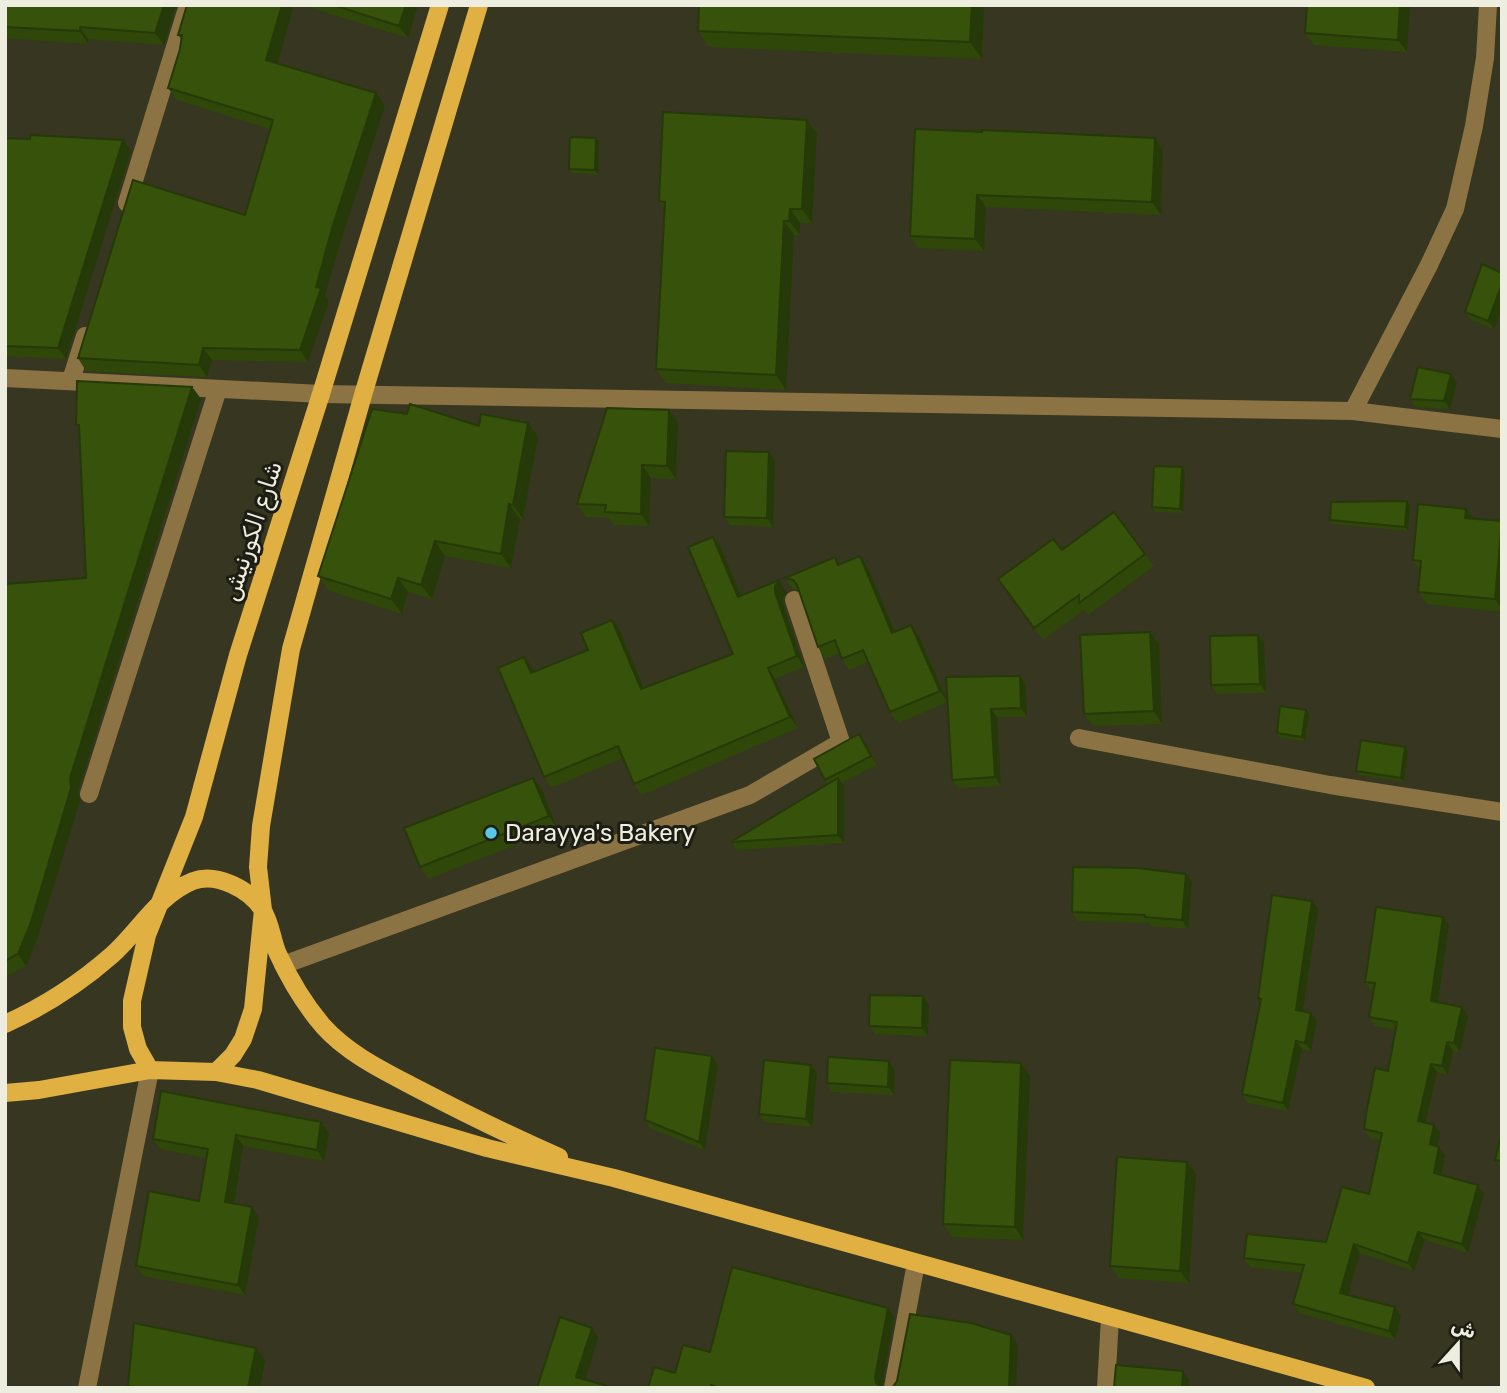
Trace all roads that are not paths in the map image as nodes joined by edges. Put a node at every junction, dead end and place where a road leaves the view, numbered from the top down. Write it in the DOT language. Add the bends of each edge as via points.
graph roads {
  1 [pos="188,5"];
  2 [pos="440,5"];
  3 [pos="479,5"];
  4 [pos="1488,5"];
  5 [pos="120,225"];
  6 [pos="92,316"];
  7 [pos="5,378"];
  8 [pos="72,380"];
  9 [pos="218,389"];
  10 [pos="321,394"];
  11 [pos="363,395"];
  12 [pos="1353,411"];
  13 [pos="1502,429"];
  14 [pos="794,600"];
  15 [pos="1079,738"];
  16 [pos="89,794"];
  17 [pos="1502,812"];
  18 [pos="158,905"];
  19 [pos="263,910"];
  20 [pos="283,965"];
  21 [pos="5,1024"];
  22 [pos="150,1070"];
  23 [pos="216,1072"];
  24 [pos="5,1093"];
  25 [pos="614,1178"];
  26 [pos="916,1263"];
  27 [pos="1110,1317"];
  28 [pos="87,1388"];
  29 [pos="893,1388"];
  30 [pos="1106,1388"];
  31 [pos="1366,1388"];
  1 -- 5 [label="street"];
  2 -- 10 [label="main road, شارع الكورنيش"];
  3 -- 11 [label="main road"];
  4 -- 12 [label="street" via="1485,58 1455,209"];
  6 -- 8 [label="street"];
  7 -- 8 [label="street"];
  8 -- 9 [label="street"];
  9 -- 10 [label="street"];
  9 -- 16 [label="street"];
  10 -- 11 [label="street"];
  10 -- 18 [label="main road, شارع الكورنيش" via="238,655 194,817"];
  11 -- 12 [label="street"];
  11 -- 19 [label="main road" via="291,649 261,826 258,867"];
  12 -- 13 [label="street"];
  14 -- 20 [label="street" via="841,741 750,795"];
  15 -- 17 [label="street"];
  18 -- 19 [label="main road" via="197,880 222,881 246,891"];
  18 -- 21 [label="main road" via="114,953 73,988"];
  18 -- 22 [label="main road, شارع الكورنيش" via="132,1001 132,1027"];
  19 -- 20 [label="main road"];
  19 -- 23 [label="main road" via="253,1009 243,1039"];
  20 -- 25 [label="main road" via="325,1028 363,1060 507,1134"];
  22 -- 23 [label="main road"];
  22 -- 24 [label="main road"];
  22 -- 28 [label="street"];
  23 -- 25 [label="main road"];
  25 -- 26 [label="main road"];
  26 -- 27 [label="main road"];
  26 -- 29 [label="street"];
  27 -- 30 [label="street"];
  27 -- 31 [label="main road"];
}
